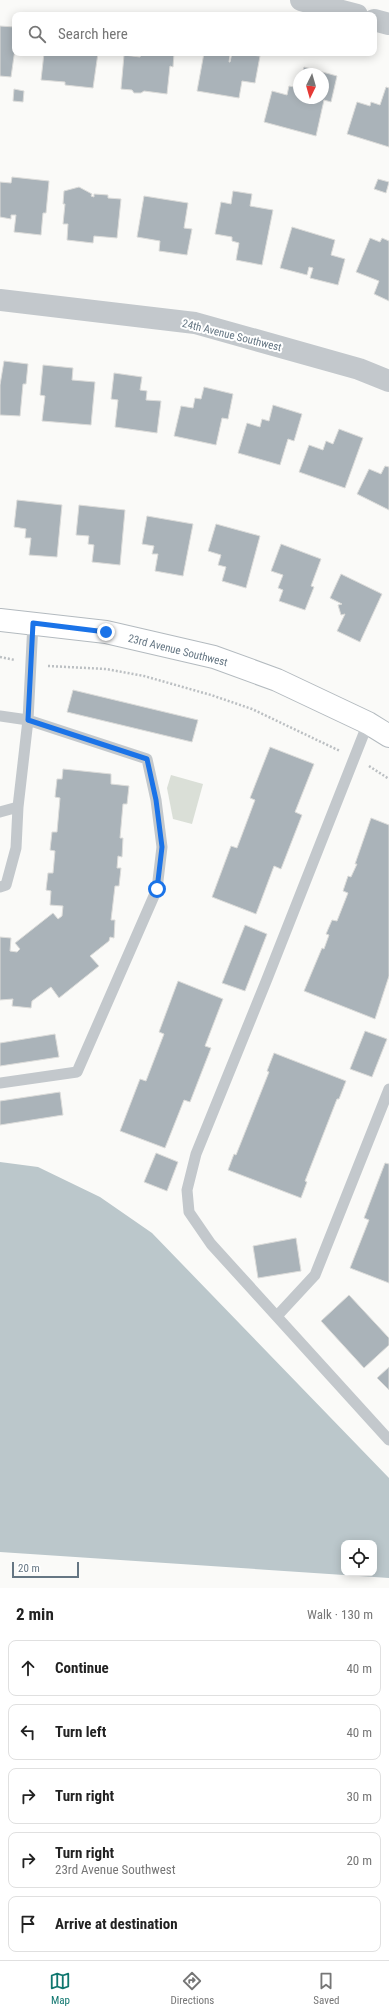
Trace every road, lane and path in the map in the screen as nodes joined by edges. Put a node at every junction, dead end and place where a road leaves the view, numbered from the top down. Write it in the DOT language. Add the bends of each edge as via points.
graph roads {
  1 [pos="301,0"];
  2 [pos="346,12"];
  3 [pos="377,21"];
  4 [pos="389,24"];
  5 [pos="0,300"];
  6 [pos="389,382"];
  7 [pos="0,620"];
  8 [pos="33,623"];
  9 [pos="0,657"];
  10 [pos="31,663"];
  11 [pos="0,716"];
  12 [pos="28,720"];
  13 [pos="368,723"];
  14 [pos="389,736"];
  15 [pos="354,758"];
  16 [pos="389,779"];
  17 [pos="18,807"];
  18 [pos="0,812"];
  19 [pos="0,887"];
  20 [pos="0,1083"];
  21 [pos="389,1089"];
  22 [pos="277,1316"];
  23 [pos="389,1440"];
  1 -- 2 [label="street"];
  3 -- 4 [label="street"];
  5 -- 6 [label="street, 24th Avenue Southwest" via="195,323 359,369"];
  7 -- 8 [label="street, 23rd Avenue Southwest"];
  8 -- 10 [label="lane"];
  8 -- 13 [label="street, 23rd Avenue Southwest" via="106,632 214,657 277,680"];
  9 -- 10 [label="path"];
  10 -- 12 [label="lane"];
  10 -- 15 [label="path" via="106,669 144,676 211,695 252,708"];
  11 -- 12 [label="lane"];
  12 -- 17 [label="lane"];
  12 -- 20 [label="lane" via="147,759 162,847 157,889 78,1072"];
  13 -- 14 [label="street, 23rd Avenue Southwest"];
  13 -- 15 [label="lane"];
  15 -- 16 [label="path"];
  15 -- 22 [label="lane" via="268,979 196,1154 188,1190 189,1212 211,1244"];
  17 -- 18 [label="lane"];
  17 -- 19 [label="lane" via="16,848 6,885"];
  21 -- 22 [label="lane" via="315,1275"];
  22 -- 23 [label="lane"];
}
